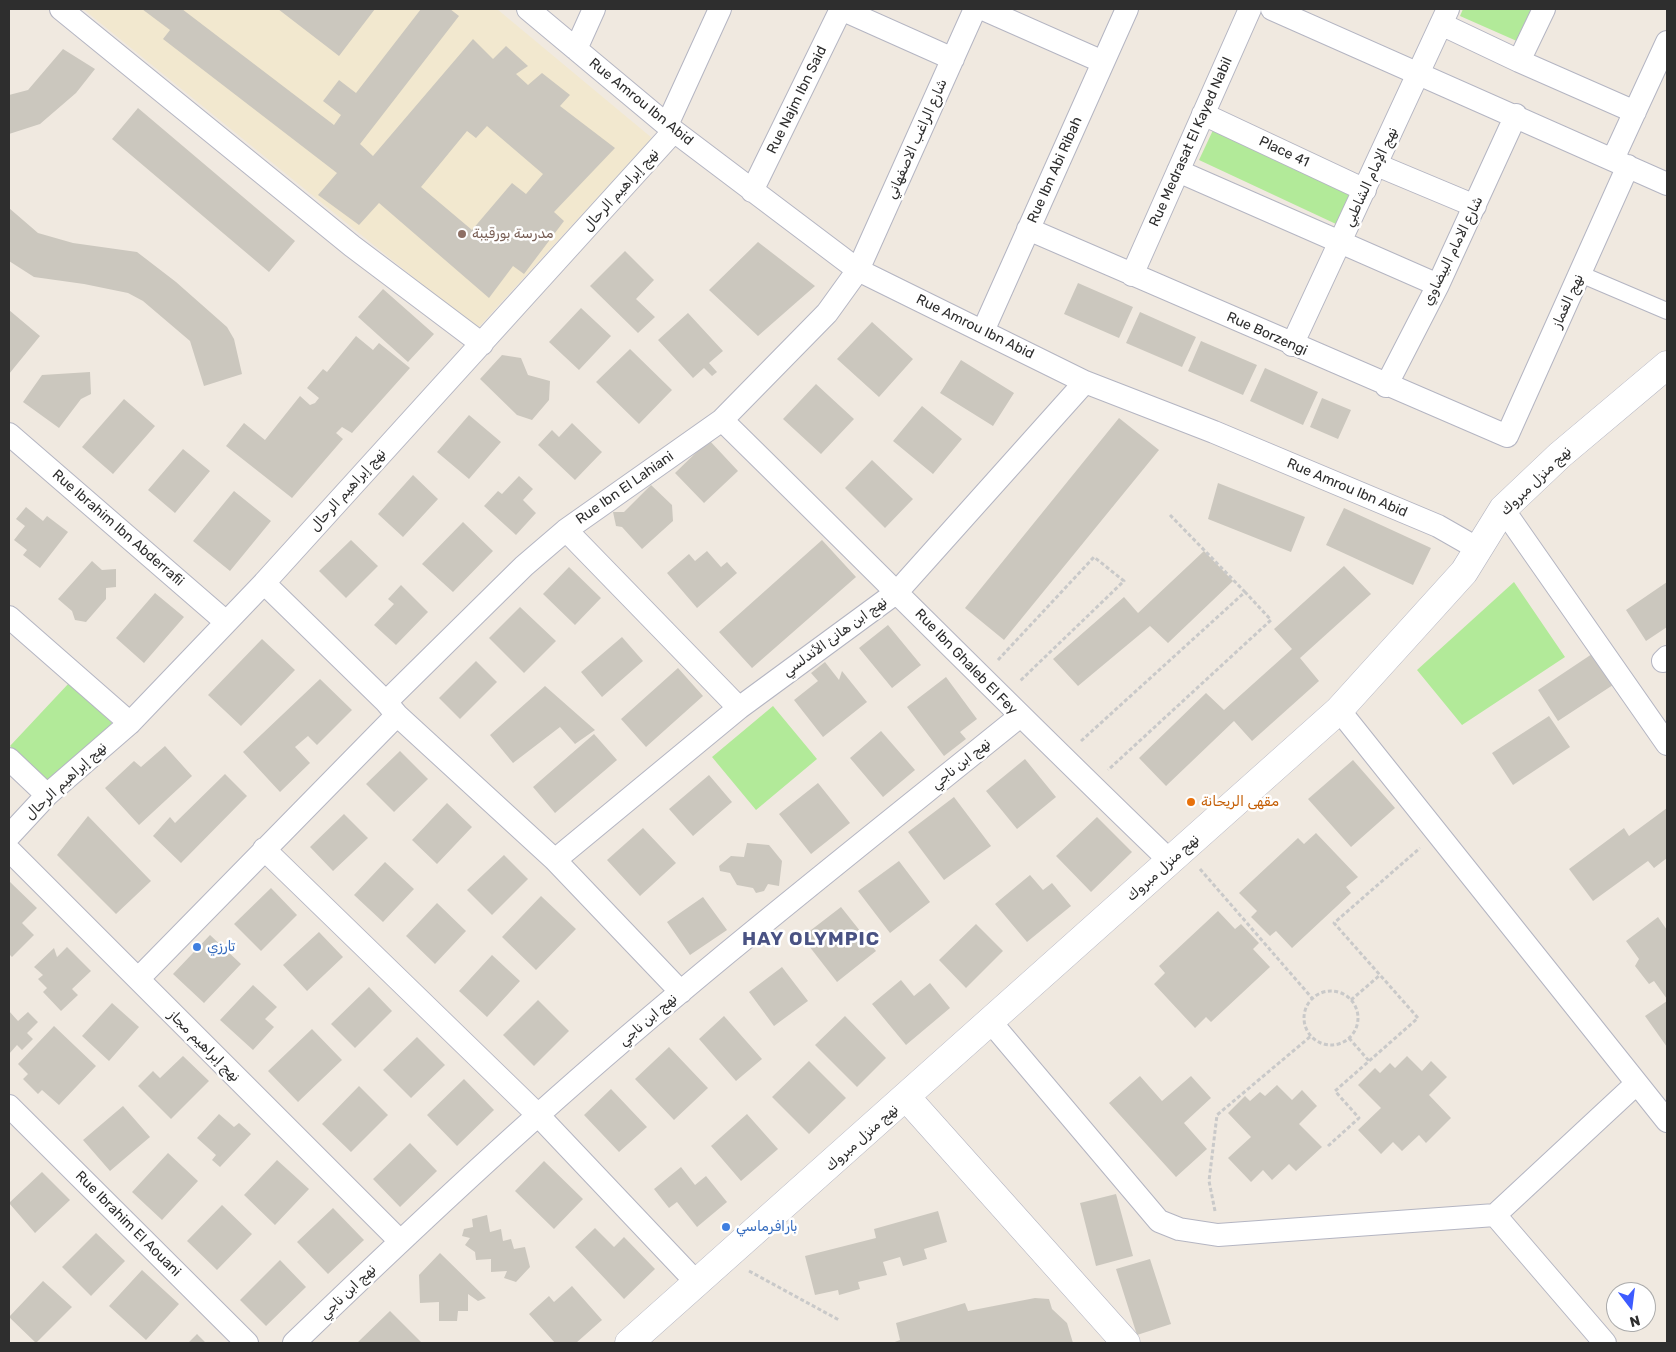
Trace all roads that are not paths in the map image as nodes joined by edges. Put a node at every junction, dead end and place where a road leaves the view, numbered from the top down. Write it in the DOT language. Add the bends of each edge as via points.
graph roads {
  1 [pos="61,9"];
  2 [pos="528,9"];
  3 [pos="594,9"];
  4 [pos="720,9"];
  5 [pos="841,9"];
  6 [pos="975,9"];
  7 [pos="984,9"];
  8 [pos="1127,9"];
  9 [pos="1250,9"];
  10 [pos="1272,9"];
  11 [pos="1544,9"];
  12 [pos="1301,15"];
  13 [pos="1445,16"];
  14 [pos="1667,42"];
  15 [pos="576,49"];
  16 [pos="953,59"];
  17 [pos="1103,62"];
  18 [pos="1519,62"];
  19 [pos="1420,73"];
  20 [pos="1635,112"];
  21 [pos="1203,114"];
  22 [pos="1516,116"];
  23 [pos="671,128"];
  24 [pos="1620,162"];
  25 [pos="1377,165"];
  26 [pos="1178,171"];
  27 [pos="1667,184"];
  28 [pos="1365,190"];
  29 [pos="752,191"];
  30 [pos="1475,206"];
  31 [pos="1028,229"];
  32 [pos="1340,242"];
  33 [pos="858,270"];
  34 [pos="1580,274"];
  35 [pos="1132,275"];
  36 [pos="1438,284"];
  37 [pos="1667,310"];
  38 [pos="983,331"];
  39 [pos="482,344"];
  40 [pos="1292,345"];
  41 [pos="1667,365"];
  42 [pos="1085,382"];
  43 [pos="1386,386"];
  44 [pos="722,420"];
  45 [pos="9,434"];
  46 [pos="1507,436"];
  47 [pos="1503,509"];
  48 [pos="566,530"];
  49 [pos="1480,550"];
  50 [pos="264,583"];
  51 [pos="897,592"];
  52 [pos="9,617"];
  53 [pos="226,622"];
  54 [pos="739,708"];
  55 [pos="391,709"];
  56 [pos="1339,710"];
  57 [pos="1019,717"];
  58 [pos="130,723"];
  59 [pos="1667,744"];
  60 [pos="9,759"];
  61 [pos="47,795"];
  62 [pos="9,836"];
  63 [pos="264,849"];
  64 [pos="9,850"];
  65 [pos="1176,855"];
  66 [pos="555,860"];
  67 [pos="138,979"];
  68 [pos="681,992"];
  69 [pos="989,1020"];
  70 [pos="1636,1084"];
  71 [pos="907,1098"];
  72 [pos="9,1106"];
  73 [pos="538,1115"];
  74 [pos="1667,1121"];
  75 [pos="1495,1215"];
  76 [pos="400,1241"];
  77 [pos="698,1284"];
  78 [pos="247,1343"];
  79 [pos="294,1343"];
  80 [pos="630,1343"];
  81 [pos="1126,1343"];
  82 [pos="1605,1343"];
  1 -- 39 [label="street" via="352,246"];
  2 -- 15 [label="street, Rue Amrou Ibn Abid"];
  3 -- 15 [label="street"];
  4 -- 23 [label="street, نهج إبراهيم الرحال"];
  5 -- 16 [label="street"];
  5 -- 29 [label="street, Rue Najm Ibn Said"];
  6 -- 16 [label="street, شارع الراغب الاصفهاني"];
  7 -- 17 [label="street"];
  8 -- 17 [label="street, Rue Ibn Abi Ribah"];
  9 -- 21 [label="street, Rue Medrasat El Kayed Nabil"];
  10 -- 12 [label="street"];
  11 -- 18 [label="street"];
  12 -- 19 [label="street"];
  13 -- 18 [label="street"];
  13 -- 19 [label="street, نهج الإمام الشاطبي"];
  14 -- 20 [label="street, نهج الغماز"];
  15 -- 23 [label="street, Rue Amrou Ibn Abid"];
  16 -- 33 [label="street, شارع الراغب الاصفهاني"];
  17 -- 31 [label="street, Rue Ibn Abi Ribah"];
  18 -- 20 [label="street"];
  19 -- 22 [label="street"];
  19 -- 25 [label="street, نهج الإمام الشاطبي"];
  20 -- 24 [label="street, نهج الغماز"];
  21 -- 26 [label="street, Rue Medrasat El Kayed Nabil"];
  21 -- 28 [label="street, Place 41"];
  22 -- 24 [label="street"];
  22 -- 30 [label="street, شارع الامام البيضاوي"];
  23 -- 29 [label="street, Rue Amrou Ibn Abid"];
  23 -- 39 [label="street, نهج إبراهيم الرحال"];
  24 -- 27 [label="street"];
  24 -- 34 [label="street, نهج الغماز"];
  25 -- 28 [label="street, نهج الإمام الشاطبي"];
  25 -- 30 [label="street"];
  26 -- 32 [label="street"];
  26 -- 35 [label="street, Rue Medrasat El Kayed Nabil"];
  28 -- 32 [label="street, نهج الإمام الشاطبي"];
  29 -- 33 [label="street, Rue Amrou Ibn Abid"];
  30 -- 36 [label="street, شارع الامام البيضاوي"];
  31 -- 35 [label="street, Rue Borzengi"];
  31 -- 38 [label="street, Rue Ibn Abi Ribah"];
  32 -- 36 [label="street"];
  32 -- 40 [label="street, نهج الإمام الشاطبي"];
  33 -- 38 [label="street, Rue Amrou Ibn Abid"];
  33 -- 44 [label="street, Rue Ibn El Lahiani" via="827,313"];
  34 -- 37 [label="street"];
  34 -- 46 [label="street, نهج الغماز"];
  35 -- 40 [label="street, Rue Borzengi"];
  36 -- 43 [label="street, شارع الامام البيضاوي"];
  38 -- 42 [label="street, Rue Amrou Ibn Abid"];
  39 -- 50 [label="street, نهج إبراهيم الرحال"];
  40 -- 43 [label="street, Rue Borzengi"];
  41 -- 47 [label="street, نهج منزل مبروك" via="1560,455"];
  42 -- 49 [label="street, Rue Amrou Ibn Abid" via="1438,526"];
  42 -- 51 [label="street, نهج ابن هانئ الأندلسي"];
  43 -- 46 [label="street, Rue Borzengi"];
  44 -- 48 [label="street, Rue Ibn El Lahiani"];
  44 -- 51 [label="street, Rue Ibn Ghaleb El Fey"];
  45 -- 53 [label="street, Rue Ibrahim Ibn Abderrafii"];
  47 -- 49 [label="street, نهج منزل مبروك"];
  47 -- 59 [label="street"];
  48 -- 54 [label="street"];
  48 -- 55 [label="street, Rue Ibn El Lahiani" via="524,566"];
  49 -- 56 [label="street, نهج منزل مبروك" via="1464,572"];
  50 -- 53 [label="street, نهج إبراهيم الرحال"];
  50 -- 55 [label="street"];
  51 -- 54 [label="street, نهج ابن هانئ الأندلسي"];
  51 -- 57 [label="street, Rue Ibn Ghaleb El Fey"];
  52 -- 58 [label="street"];
  53 -- 58 [label="street, نهج إبراهيم الرحال"];
  54 -- 66 [label="street, نهج ابن هانئ الأندلسي"];
  55 -- 63 [label="street, Rue Ibn El Lahiani"];
  55 -- 66 [label="street"];
  56 -- 65 [label="street, نهج منزل مبروك"];
  56 -- 70 [label="street"];
  57 -- 65 [label="street, Rue Ibn Ghaleb El Fey" via="1091,785"];
  57 -- 68 [label="street, نهج ابن ناجي"];
  58 -- 61 [label="street, نهج إبراهيم الرحال"];
  60 -- 61 [label="street"];
  61 -- 62 [label="street, نهج إبراهيم الرحال"];
  63 -- 67 [label="street, Rue Ibn El Lahiani"];
  63 -- 73 [label="street"];
  64 -- 67 [label="street, نهج إبراهيم مجاز"];
  65 -- 69 [label="street, نهج منزل مبروك"];
  66 -- 68 [label="street"];
  67 -- 76 [label="street, نهج إبراهيم مجاز"];
  68 -- 73 [label="street, نهج ابن ناجي"];
  69 -- 71 [label="street, نهج منزل مبروك"];
  69 -- 75 [label="street" via="1158,1221 1179,1229 1218,1235"];
  70 -- 74 [label="street"];
  70 -- 75 [label="street"];
  71 -- 77 [label="street, نهج منزل مبروك"];
  71 -- 81 [label="street"];
  72 -- 78 [label="street, Rue Ibrahim El Aouani"];
  73 -- 76 [label="street, نهج ابن ناجي"];
  73 -- 77 [label="street"];
  75 -- 82 [label="street"];
  76 -- 79 [label="street, نهج ابن ناجي"];
  77 -- 80 [label="street, نهج منزل مبروك"];
}
